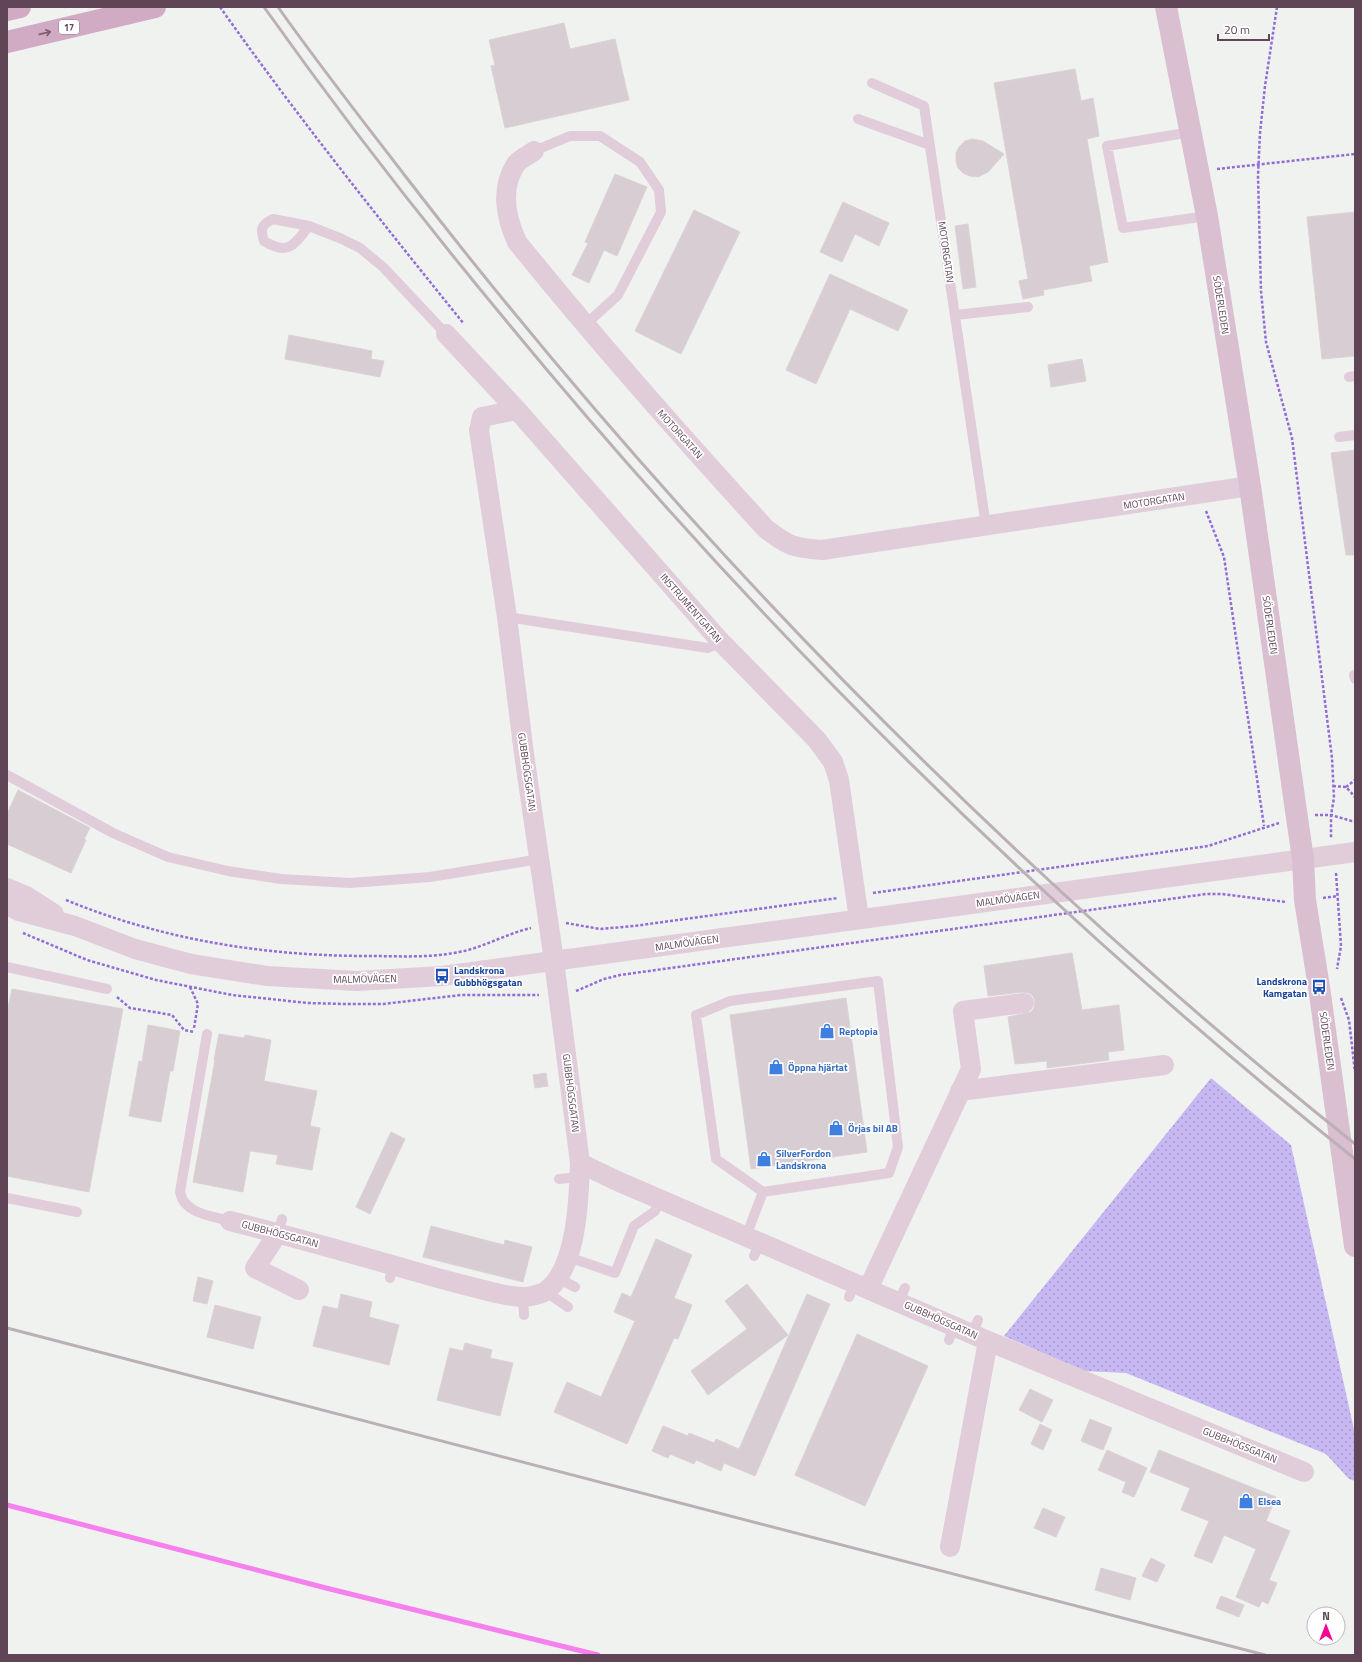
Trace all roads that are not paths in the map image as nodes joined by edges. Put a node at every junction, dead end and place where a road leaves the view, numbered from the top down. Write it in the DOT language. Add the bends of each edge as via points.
graph roads {
  1 [pos="20,7"];
  2 [pos="155,7"];
  3 [pos="1166,7"];
  4 [pos="7,10"];
  5 [pos="7,42"];
  6 [pos="872,83"];
  7 [pos="858,119"];
  8 [pos="1191,132"];
  9 [pos="930,145"];
  10 [pos="534,151"];
  11 [pos="1207,216"];
  12 [pos="309,226"];
  13 [pos="1028,307"];
  14 [pos="955,315"];
  15 [pos="585,325"];
  16 [pos="446,334"];
  17 [pos="517,410"];
  18 [pos="1355,435"];
  19 [pos="1339,437"];
  20 [pos="1250,486"];
  21 [pos="986,526"];
  22 [pos="507,617"];
  23 [pos="721,642"];
  24 [pos="1354,676"];
  25 [pos="1355,679"];
  26 [pos="7,775"];
  27 [pos="1355,852"];
  28 [pos="540,859"];
  29 [pos="1303,859"];
  30 [pos="7,888"];
  31 [pos="7,905"];
  32 [pos="859,919"];
  33 [pos="75,926"];
  34 [pos="554,961"];
  35 [pos="7,967"];
  36 [pos="107,989"];
  37 [pos="1024,1003"];
  38 [pos="206,1034"];
  39 [pos="1164,1065"];
  40 [pos="960,1091"];
  41 [pos="580,1170"];
  42 [pos="559,1179"];
  43 [pos="763,1192"];
  44 [pos="7,1198"];
  45 [pos="660,1199"];
  46 [pos="77,1212"];
  47 [pos="230,1221"];
  48 [pos="280,1226"];
  49 [pos="753,1245"];
  50 [pos="1355,1246"];
  51 [pos="568,1257"];
  52 [pos="559,1286"];
  53 [pos="858,1289"];
  54 [pos="299,1290"];
  55 [pos="568,1307"];
  56 [pos="968,1332"];
  57 [pos="1304,1472"];
  58 [pos="950,1547"];
  1 -- 4 [label="main road"];
  5 -- 2 [label="main road, 17, one-way"];
  3 -- 8 [label="street, SÖDERLEDEN"];
  6 -- 9 [label="lane, MOTORGATAN" via="924,106"];
  7 -- 9 [label="lane"];
  8 -- 11 [label="street, SÖDERLEDEN"];
  8 -- 11 [label="lane" via="1106,146 1123,228"];
  9 -- 14 [label="lane, MOTORGATAN"];
  10 -- 15 [label="street, MOTORGATAN" via="517,163 507,182 506,206 510,228 517,242"];
  10 -- 15 [label="lane" via="570,136 600,136 640,162 660,190 661,212 618,295"];
  11 -- 20 [label="street, SÖDERLEDEN"];
  12 -- 16 [label="lane" via="360,248 383,267"];
  13 -- 14 [label="lane"];
  14 -- 21 [label="lane, MOTORGATAN"];
  15 -- 21 [label="street, MOTORGATAN" via="766,529 782,541 798,548 822,550"];
  16 -- 17 [label="street, INSTRUMENTGATAN"];
  17 -- 22 [label="street, GUBBHÖGSGATAN" via="482,417 479,430"];
  17 -- 23 [label="street, INSTRUMENTGATAN"];
  18 -- 19 [label="lane"];
  20 -- 21 [label="street, MOTORGATAN"];
  20 -- 29 [label="street, SÖDERLEDEN"];
  22 -- 23 [label="lane" via="708,648"];
  22 -- 28 [label="street, GUBBHÖGSGATAN"];
  23 -- 32 [label="street, INSTRUMENTGATAN" via="817,740 832,762 839,780"];
  24 -- 25 [label="lane"];
  26 -- 28 [label="lane" via="113,833 161,854 228,871 281,879 350,883 430,877"];
  27 -- 29 [label="street, MALMÖVÄGEN"];
  28 -- 34 [label="street, GUBBHÖGSGATAN"];
  29 -- 32 [label="street, MALMÖVÄGEN"];
  29 -- 50 [label="street, SÖDERLEDEN" via="1305,900"];
  30 -- 33 [label="street, MALMÖVÄGEN" via="26,896"];
  31 -- 33 [label="street, MALMÖVÄGEN" via="19,911"];
  32 -- 34 [label="street, MALMÖVÄGEN"];
  33 -- 34 [label="street, MALMÖVÄGEN" via="135,949 191,964 266,976 357,981 442,976"];
  34 -- 41 [label="street, GUBBHÖGSGATAN"];
  35 -- 36 [label="lane"];
  37 -- 40 [label="street" via="963,1011 971,1069"];
  38 -- 47 [label="lane" via="180,1192 187,1206 197,1212"];
  39 -- 40 [label="street"];
  40 -- 53 [label="street"];
  41 -- 42 [label="lane"];
  41 -- 45 [label="street, GUBBHÖGSGATAN" via="615,1180"];
  41 -- 51 [label="street, GUBBHÖGSGATAN" via="578,1210"];
  43 -- 43 [label="lane" via="716,1159 696,1015 730,1001 878,981 898,1147 889,1173"];
  43 -- 49 [label="lane"];
  44 -- 46 [label="lane"];
  45 -- 49 [label="street, GUBBHÖGSGATAN"];
  45 -- 51 [label="lane" via="654,1211 634,1226 615,1273"];
  47 -- 48 [label="street, GUBBHÖGSGATAN" via="253,1219"];
  48 -- 52 [label="street, GUBBHÖGSGATAN" via="392,1272 450,1288 500,1294 524,1306"];
  48 -- 54 [label="street" via="255,1268"];
  49 -- 53 [label="street, GUBBHÖGSGATAN"];
  51 -- 52 [label="street, GUBBHÖGSGATAN"];
  52 -- 55 [label="lane"];
  53 -- 56 [label="street, GUBBHÖGSGATAN" via="902,1295"];
  56 -- 57 [label="street, GUBBHÖGSGATAN"];
  56 -- 58 [label="street"];
}
